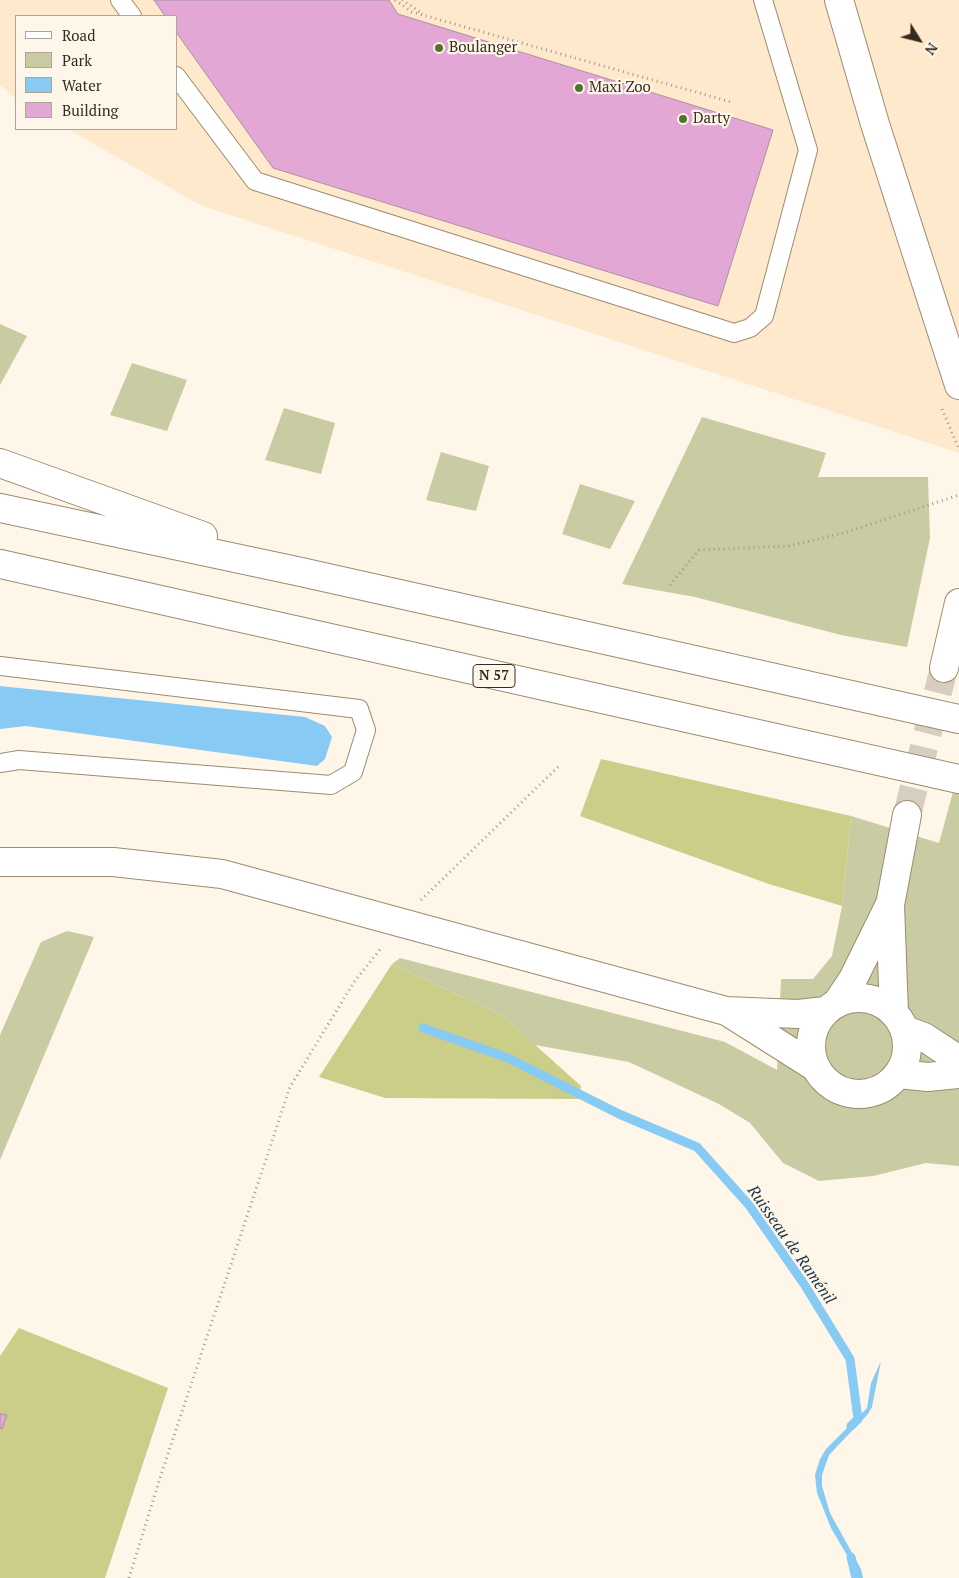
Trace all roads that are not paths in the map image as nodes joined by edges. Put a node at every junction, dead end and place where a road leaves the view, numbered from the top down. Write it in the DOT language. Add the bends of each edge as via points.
graph roads {
  1 [pos="120,0"];
  2 [pos="763,0"];
  3 [pos="839,0"];
  4 [pos="131,15"];
  5 [pos="178,79"];
  6 [pos="959,385"];
  7 [pos="0,463"];
  8 [pos="0,508"];
  9 [pos="0,564"];
  10 [pos="0,571"];
  11 [pos="30,571"];
  12 [pos="301,572"];
  13 [pos="959,603"];
  14 [pos="0,666"];
  15 [pos="944,668"];
  16 [pos="959,719"];
  17 [pos="0,763"];
  18 [pos="959,780"];
  19 [pos="908,815"];
  20 [pos="0,862"];
  21 [pos="890,905"];
  22 [pos="832,1007"];
  23 [pos="726,1011"];
  24 [pos="908,1027"];
  25 [pos="959,1060"];
  26 [pos="815,1067"];
  27 [pos="898,1074"];
  28 [pos="959,1074"];
  1 -- 4 [label="lane"];
  2 -- 5 [label="lane" via="808,150 764,316 750,328 734,333 255,181"];
  3 -- 6 [label="main road"];
  7 -- 12 [label="main road"];
  8 -- 12 [label="main road"];
  9 -- 11 [label="main road, N 57"];
  10 -- 11 [label="main road"];
  11 -- 18 [label="main road, N 57"];
  12 -- 16 [label="main road"];
  13 -- 15 [label="main road"];
  14 -- 17 [label="lane" via="359,709 366,730 353,772 332,785 19,760"];
  19 -- 21 [label="main road"];
  20 -- 23 [label="main road" via="114,862 222,874"];
  21 -- 22 [label="main road" via="853,979"];
  21 -- 24 [label="main road"];
  22 -- 23 [label="main road" via="798,1014"];
  22 -- 24 [label="main road" via="852,998 868,998 882,1004"];
  22 -- 26 [label="main road" via="817,1021 812,1034"];
  23 -- 26 [label="main road"];
  24 -- 25 [label="main road"];
  24 -- 27 [label="main road" via="905,1060"];
  26 -- 27 [label="main road" via="838,1090 855,1094 871,1093 886,1086"];
  27 -- 28 [label="main road" via="928,1077"];
}
